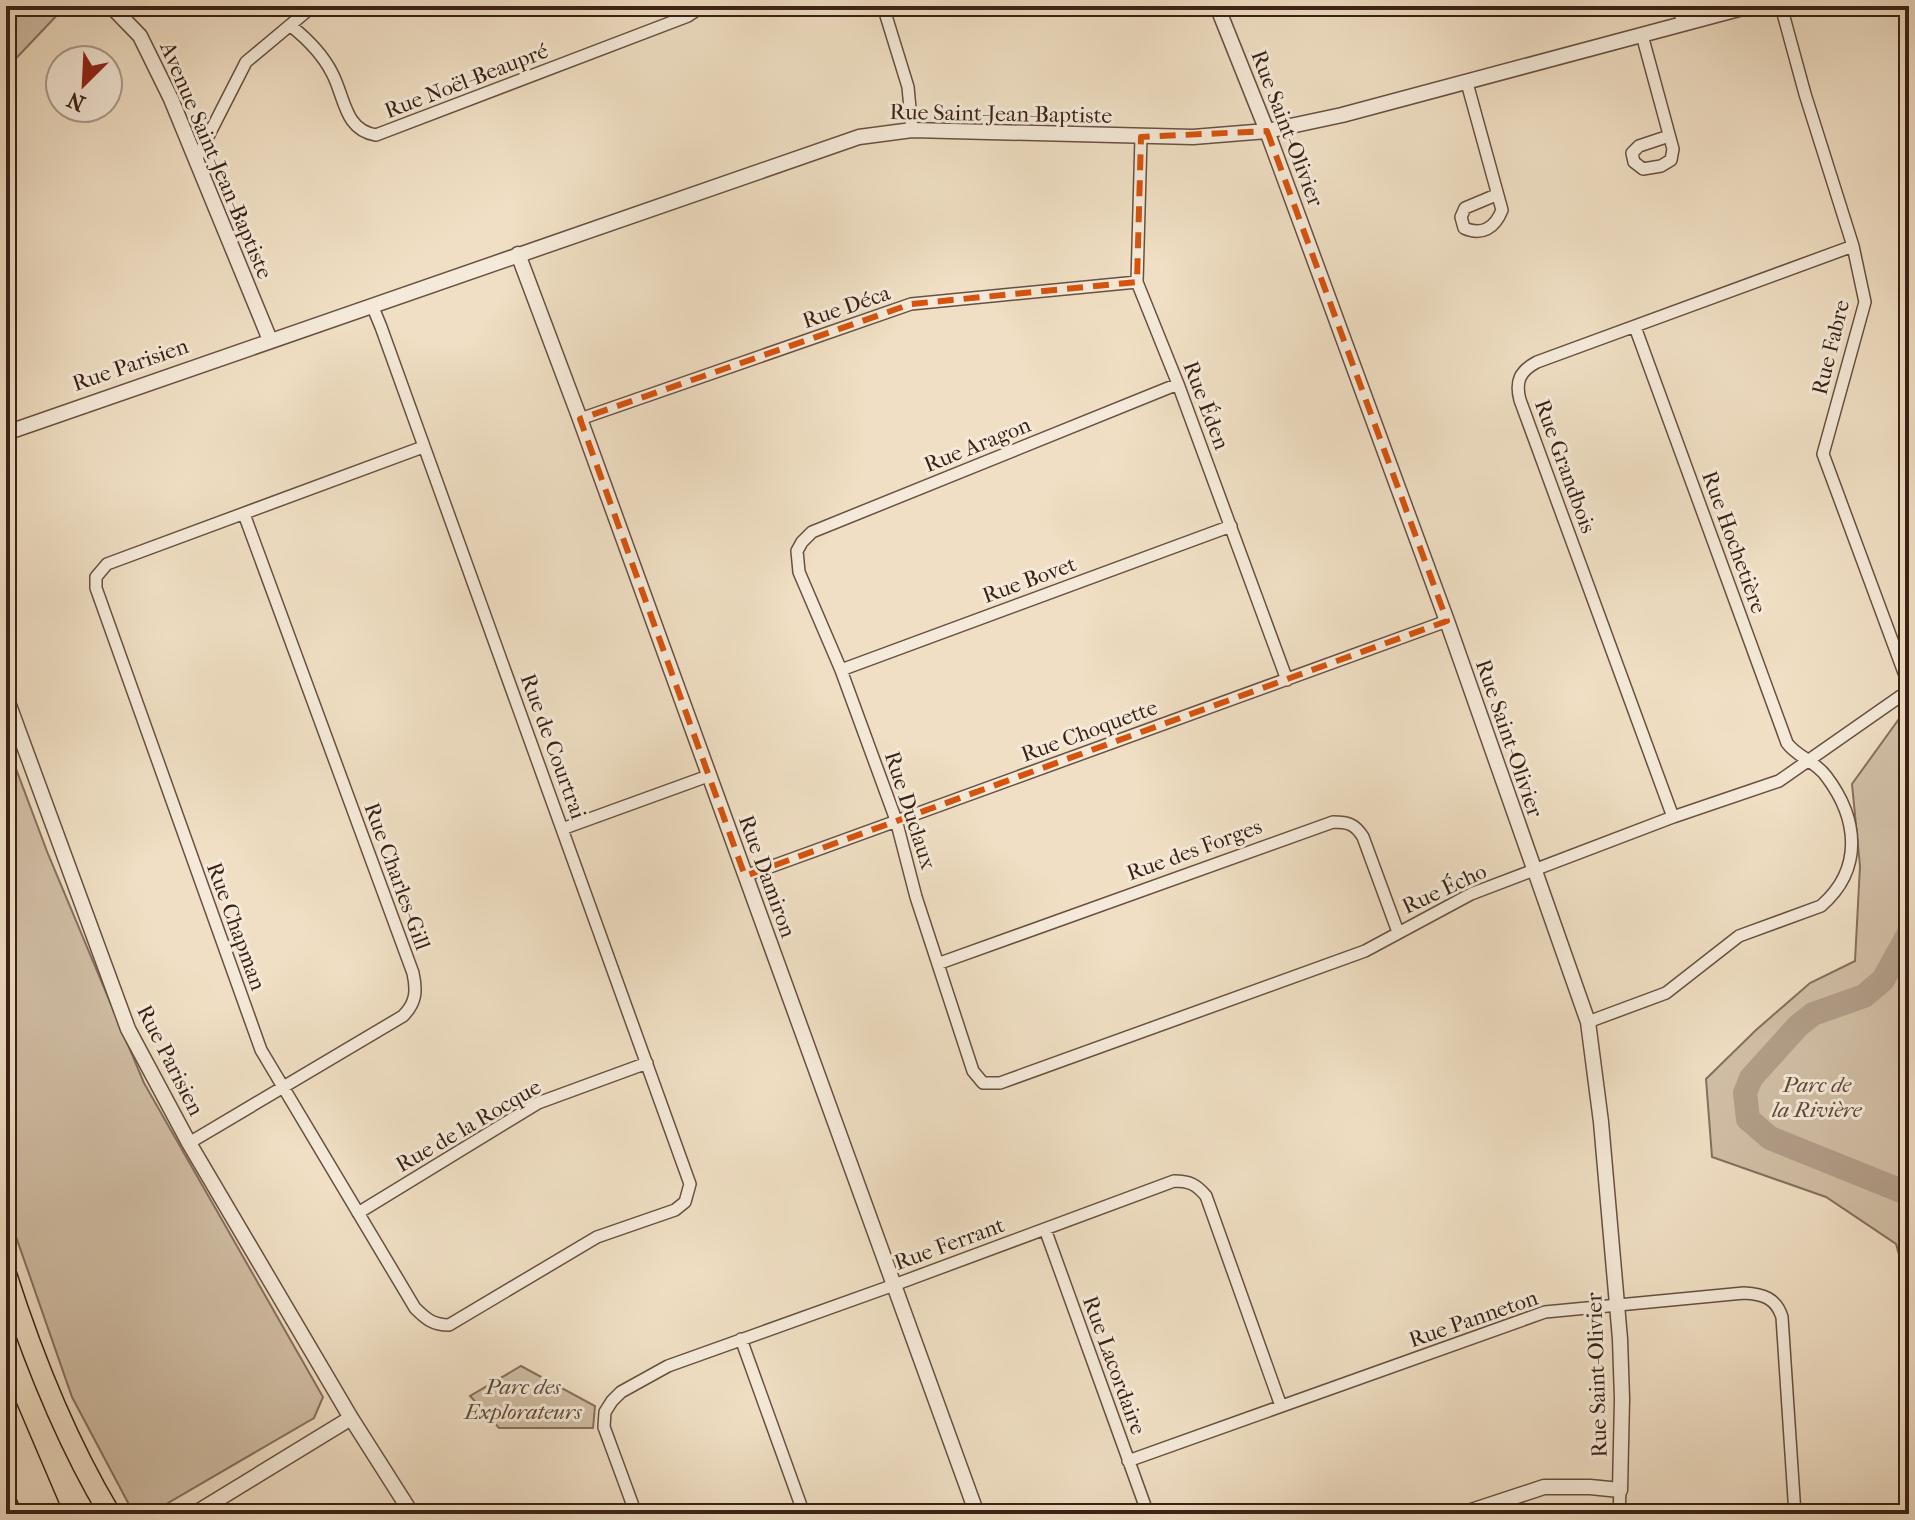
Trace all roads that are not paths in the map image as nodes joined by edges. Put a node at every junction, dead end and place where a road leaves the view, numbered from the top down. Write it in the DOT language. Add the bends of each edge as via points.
graph roads {
  1 [pos="111,6"];
  2 [pos="313,6"];
  3 [pos="703,6"];
  4 [pos="883,6"];
  5 [pos="1217,6"];
  6 [pos="1677,6"];
  7 [pos="1750,6"];
  8 [pos="1781,6"];
  9 [pos="1684,24"];
  10 [pos="291,26"];
  11 [pos="1642,35"];
  12 [pos="1467,83"];
  13 [pos="912,130"];
  14 [pos="1267,131"];
  15 [pos="1669,136"];
  16 [pos="1141,137"];
  17 [pos="196,160"];
  18 [pos="1496,195"];
  19 [pos="1853,246"];
  20 [pos="518,254"];
  21 [pos="1137,282"];
  22 [pos="372,305"];
  23 [pos="1635,327"];
  24 [pos="270,340"];
  25 [pos="1178,384"];
  26 [pos="580,419"];
  27 [pos="6,433"];
  28 [pos="423,447"];
  29 [pos="244,514"];
  30 [pos="1231,526"];
  31 [pos="797,551"];
  32 [pos="1447,621"];
  33 [pos="841,670"];
  34 [pos="1287,680"];
  35 [pos="1905,693"];
  36 [pos="6,697"];
  37 [pos="1811,760"];
  38 [pos="708,776"];
  39 [pos="1673,817"];
  40 [pos="896,820"];
  41 [pos="562,829"];
  42 [pos="1533,870"];
  43 [pos="745,876"];
  44 [pos="1398,932"];
  45 [pos="940,963"];
  46 [pos="1588,1022"];
  47 [pos="647,1063"];
  48 [pos="983,1083"];
  49 [pos="284,1085"];
  50 [pos="189,1143"];
  51 [pos="685,1202"];
  52 [pos="358,1213"];
  53 [pos="1045,1229"];
  54 [pos="6,1274"];
  55 [pos="894,1285"];
  56 [pos="1617,1305"];
  57 [pos="741,1339"];
  58 [pos="6,1406"];
  59 [pos="1281,1406"];
  60 [pos="351,1418"];
  61 [pos="6,1451"];
  62 [pos="1128,1461"];
  63 [pos="1620,1490"];
  64 [pos="35,1514"];
  65 [pos="52,1514"];
  66 [pos="110,1514"];
  67 [pos="194,1514"];
  68 [pos="412,1514"];
  69 [pos="636,1514"];
  70 [pos="804,1514"];
  71 [pos="977,1514"];
  72 [pos="1148,1514"];
  73 [pos="1462,1514"];
  74 [pos="1619,1514"];
  75 [pos="1795,1514"];
  1 -- 17 [label="street, Avenue Saint-Jean-Baptiste" via="140,36"];
  2 -- 10 [label="street"];
  3 -- 10 [label="street, Rue Noël-Beaupré" via="376,135 355,127 332,72"];
  4 -- 13 [label="street" via="908,87"];
  5 -- 14 [label="street, Rue Saint-Olivier"];
  6 -- 9 [label="street"];
  7 -- 9 [label="street, Rue Saint-Jean-Baptiste"];
  8 -- 19 [label="street, Rue Fabre"];
  9 -- 11 [label="street, Rue Saint-Jean-Baptiste"];
  10 -- 17 [label="street" via="246,62"];
  11 -- 12 [label="street, Rue Saint-Jean-Baptiste"];
  11 -- 15 [label="street"];
  12 -- 14 [label="street, Rue Saint-Jean-Baptiste"];
  12 -- 18 [label="street"];
  13 -- 16 [label="street, Rue Saint-Jean-Baptiste"];
  13 -- 20 [label="street, Rue Saint-Jean-Baptiste" via="859,137"];
  14 -- 16 [label="street, Rue Saint-Jean-Baptiste"];
  14 -- 32 [label="street, Rue Saint-Olivier"];
  16 -- 21 [label="street, Rue Éden"];
  17 -- 24 [label="street, Avenue Saint-Jean-Baptiste"];
  19 -- 23 [label="street, Rue Grandbois"];
  19 -- 35 [label="street, Rue Fabre" via="1865,302 1823,454 1906,678"];
  20 -- 22 [label="street, Rue Saint-Jean-Baptiste"];
  20 -- 26 [label="street, Rue Damiron"];
  21 -- 25 [label="street, Rue Éden"];
  21 -- 26 [label="street, Rue Déca" via="911,304"];
  22 -- 24 [label="street, Rue Saint-Jean-Baptiste"];
  22 -- 28 [label="street, Rue de Courtrai"];
  23 -- 37 [label="street, Rue Hochetière" via="1787,743"];
  23 -- 39 [label="street, Rue Grandbois" via="1537,362 1526,368 1516,387"];
  24 -- 27 [label="street, Rue Parisien"];
  25 -- 30 [label="street, Rue Éden"];
  25 -- 31 [label="street, Rue Aragon" via="812,532"];
  26 -- 38 [label="street, Rue Damiron"];
  28 -- 29 [label="street, Rue Chapman"];
  28 -- 41 [label="street, Rue de Courtrai"];
  29 -- 49 [label="street, Rue Charles-Gill" via="416,986 411,1008 403,1016"];
  29 -- 49 [label="street, Rue Chapman" via="107,564 96,577 96,588 254,1032"];
  30 -- 33 [label="street, Rue Bovet"];
  30 -- 34 [label="street, Rue Éden"];
  31 -- 33 [label="street, Rue Duclaux" via="799,572"];
  32 -- 34 [label="street, Rue Choquette"];
  32 -- 42 [label="street, Rue Saint-Olivier"];
  33 -- 40 [label="street, Rue Duclaux"];
  34 -- 40 [label="street, Rue Choquette"];
  35 -- 37 [label="street, Rue Écho"];
  36 -- 50 [label="street, Rue Parisien" via="128,1029"];
  37 -- 39 [label="street, Rue Écho" via="1779,781"];
  37 -- 46 [label="street, Rue Hochetière" via="1849,816 1852,852 1847,873 1830,898 1807,913 1739,936 1666,993"];
  38 -- 41 [label="street"];
  38 -- 43 [label="street, Rue Damiron"];
  39 -- 42 [label="street, Rue Écho"];
  40 -- 43 [label="street, Rue Choquette"];
  40 -- 45 [label="street, Rue Duclaux"];
  41 -- 47 [label="street, Rue de Courtrai"];
  42 -- 44 [label="street, Rue Écho" via="1471,894"];
  42 -- 46 [label="street, Rue Saint-Olivier"];
  43 -- 55 [label="street, Rue Damiron"];
  44 -- 45 [label="street, Rue des Forges" via="1363,837 1347,822 1333,822"];
  44 -- 48 [label="street, Rue Écho" via="1365,951 1294,977 1000,1083"];
  45 -- 48 [label="street, Rue Duclaux" via="973,1071"];
  46 -- 56 [label="street, Rue Saint-Olivier"];
  47 -- 51 [label="street, Rue de Courtrai" via="690,1184"];
  47 -- 52 [label="street, Rue de la Rocque" via="538,1103"];
  49 -- 50 [label="street, Rue Charles-Gill"];
  49 -- 52 [label="street, Rue Chapman"];
  50 -- 60 [label="street, Rue Parisien"];
  51 -- 52 [label="street, Rue Chapman" via="581,1245 449,1325 436,1325 415,1308"];
  53 -- 55 [label="street, Rue Ferrant"];
  53 -- 59 [label="street, Rue Ferrant" via="1174,1181 1198,1186"];
  53 -- 62 [label="street, Rue Lacordaire"];
  54 -- 66 [label="highway" via="58,1415"];
  55 -- 57 [label="street, Rue Ferrant"];
  55 -- 71 [label="street, Rue Damiron"];
  56 -- 59 [label="street, Rue Panneton" via="1545,1312"];
  56 -- 63 [label="street, Rue Saint-Olivier"];
  56 -- 75 [label="street, Rue Panneton" via="1744,1293 1760,1294 1778,1307"];
  57 -- 69 [label="street, Rue Ferrant" via="668,1366 621,1392 605,1412 604,1427"];
  57 -- 70 [label="street"];
  58 -- 65 [label="highway"];
  59 -- 62 [label="street, Rue Panneton"];
  60 -- 67 [label="street"];
  60 -- 68 [label="street, Rue Parisien"];
  61 -- 64 [label="highway"];
  62 -- 72 [label="street, Rue Lacordaire"];
  63 -- 73 [label="street" via="1544,1487"];
  63 -- 74 [label="street, Rue Saint-Olivier"];
}
